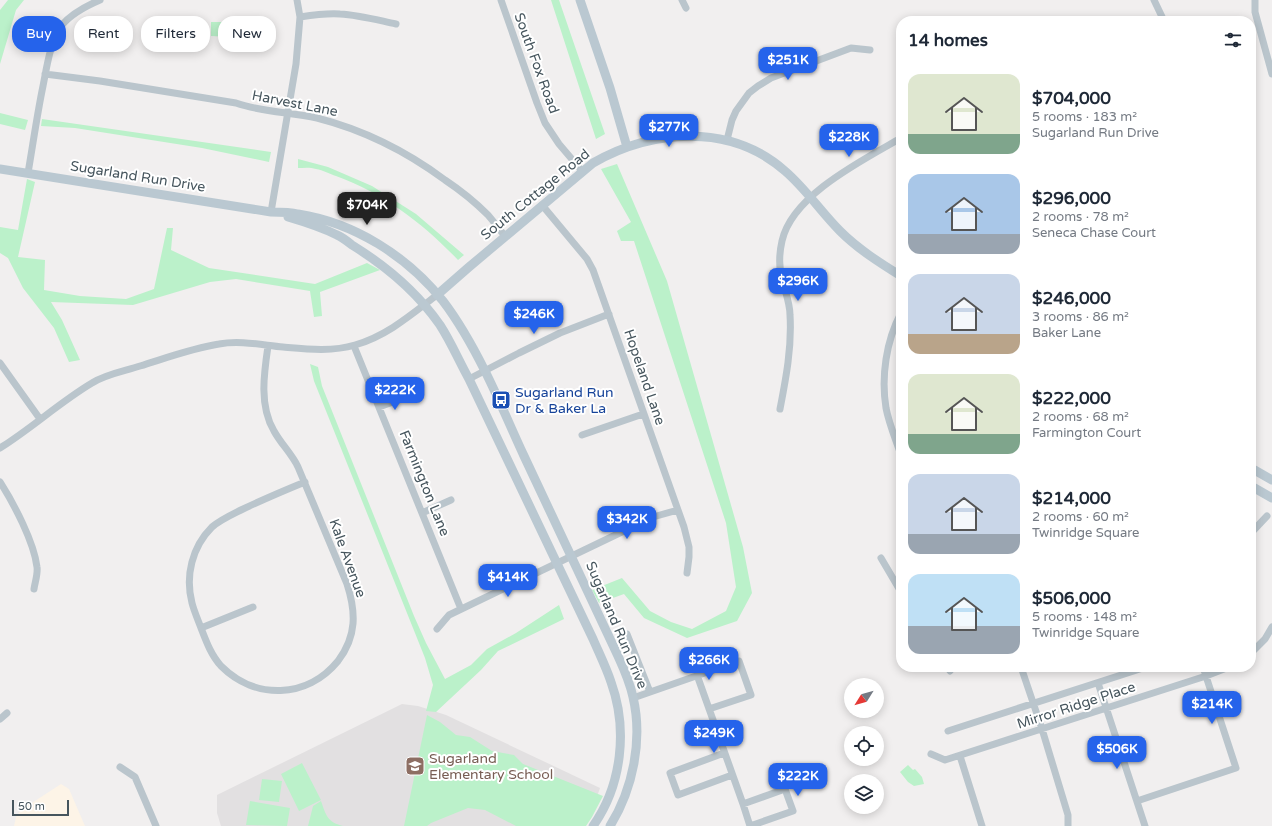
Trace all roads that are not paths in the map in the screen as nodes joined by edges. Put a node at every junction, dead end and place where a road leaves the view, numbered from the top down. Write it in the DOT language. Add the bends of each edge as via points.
graph roads {
  1 [pos="100,0"];
  2 [pos="297,0"];
  3 [pos="501,0"];
  4 [pos="580,0"];
  5 [pos="682,0"];
  6 [pos="1154,0"];
  7 [pos="1255,0"];
  8 [pos="686,8"];
  9 [pos="1162,16"];
  10 [pos="300,17"];
  11 [pos="396,24"];
  12 [pos="870,50"];
  13 [pos="45,74"];
  14 [pos="1272,74"];
  15 [pos="288,112"];
  16 [pos="727,140"];
  17 [pos="896,141"];
  18 [pos="627,147"];
  19 [pos="0,169"];
  20 [pos="582,171"];
  21 [pos="28,173"];
  22 [pos="810,197"];
  23 [pos="542,205"];
  24 [pos="271,212"];
  25 [pos="505,236"];
  26 [pos="896,273"];
  27 [pos="437,295"];
  28 [pos="424,305"];
  29 [pos="609,314"];
  30 [pos="896,325"];
  31 [pos="268,346"];
  32 [pos="354,346"];
  33 [pos="0,363"];
  34 [pos="485,371"];
  35 [pos="469,379"];
  36 [pos="404,398"];
  37 [pos="379,407"];
  38 [pos="780,409"];
  39 [pos="643,414"];
  40 [pos="40,419"];
  41 [pos="582,436"];
  42 [pos="896,442"];
  43 [pos="0,448"];
  44 [pos="1256,471"];
  45 [pos="1272,480"];
  46 [pos="0,482"];
  47 [pos="305,482"];
  48 [pos="1256,489"];
  49 [pos="1272,498"];
  50 [pos="451,500"];
  51 [pos="678,510"];
  52 [pos="422,513"];
  53 [pos="1267,516"];
  54 [pos="1256,528"];
  55 [pos="572,556"];
  56 [pos="881,558"];
  57 [pos="558,564"];
  58 [pos="687,574"];
  59 [pos="896,584"];
  60 [pos="34,589"];
  61 [pos="253,607"];
  62 [pos="462,609"];
  63 [pos="1272,627"];
  64 [pos="201,628"];
  65 [pos="437,629"];
  66 [pos="627,634"];
  67 [pos="1256,648"];
  68 [pos="1023,672"];
  69 [pos="1131,672"];
  70 [pos="1205,672"];
  71 [pos="1216,672"];
  72 [pos="697,676"];
  73 [pos="1206,676"];
  74 [pos="1098,683"];
  75 [pos="650,692"];
  76 [pos="634,698"];
  77 [pos="1033,703"];
  78 [pos="708,709"];
  79 [pos="1106,709"];
  80 [pos="7,713"];
  81 [pos="0,719"];
  82 [pos="1042,729"];
  83 [pos="948,731"];
  84 [pos="724,754"];
  85 [pos="931,754"];
  86 [pos="960,756"];
  87 [pos="120,766"];
  88 [pos="732,775"];
  89 [pos="1137,801"];
  90 [pos="743,804"];
  91 [pos="156,826"];
  92 [pos="593,826"];
  93 [pos="610,826"];
  94 [pos="750,826"];
  95 [pos="982,826"];
  96 [pos="1068,826"];
  97 [pos="1145,826"];
  1 -- 13 [label="street" via="74,13 61,26"];
  2 -- 10 [label="street"];
  3 -- 20 [label="street, South Fox Road" via="545,122 559,144"];
  4 -- 18 [label="street"];
  5 -- 8 [label="street"];
  6 -- 9 [label="street"];
  7 -- 14 [label="street" via="1255,12"];
  10 -- 11 [label="street" via="324,14 353,15"];
  10 -- 15 [label="street"];
  12 -- 16 [label="street" via="851,48 771,78 758,86 749,93 736,111"];
  13 -- 15 [label="street, Harvest Lane"];
  13 -- 21 [label="street"];
  15 -- 24 [label="street"];
  15 -- 25 [label="street, Harvest Lane" via="347,127 394,147 434,171 471,200 488,215"];
  16 -- 18 [label="street, South Cottage Road" via="676,136"];
  16 -- 22 [label="street, South Cottage Road" via="759,152 784,170"];
  17 -- 22 [label="street"];
  18 -- 20 [label="street, South Cottage Road" via="607,155"];
  19 -- 21 [label="street, Sugarland Run Drive"];
  20 -- 23 [label="street, South Cottage Road"];
  21 -- 24 [label="street, Sugarland Run Drive"];
  22 -- 26 [label="street, South Cottage Road" via="840,231 870,256"];
  22 -- 38 [label="street" via="790,222 781,249 781,276 790,314 790,335"];
  23 -- 25 [label="street, South Cottage Road"];
  23 -- 29 [label="street, Hopeland Lane" via="587,259"];
  24 -- 27 [label="street, Sugarland Run Drive" via="316,217 364,236 401,259"];
  24 -- 28 [label="street, Sugarland Run Drive" via="338,235 388,270"];
  25 -- 27 [label="street, South Cottage Road"];
  27 -- 28 [label="street"];
  27 -- 34 [label="street, Sugarland Run Drive" via="457,321"];
  28 -- 32 [label="street" via="392,328"];
  28 -- 35 [label="street, Sugarland Run Drive" via="447,337"];
  29 -- 34 [label="street" via="560,333"];
  29 -- 39 [label="street, Hopeland Lane"];
  30 -- 42 [label="street" via="886,359 885,383 886,409"];
  31 -- 32 [label="street" via="314,349"];
  31 -- 40 [label="street" via="240,342 219,344 110,375 93,382"];
  31 -- 47 [label="street, Kale Avenue" via="264,393 266,412 269,423 293,457"];
  32 -- 37 [label="street, Farmington Lane"];
  33 -- 40 [label="street"];
  34 -- 35 [label="street"];
  34 -- 55 [label="street, Sugarland Run Drive"];
  35 -- 57 [label="street, Sugarland Run Drive"];
  36 -- 37 [label="street"];
  37 -- 52 [label="street, Farmington Lane"];
  39 -- 41 [label="street"];
  39 -- 51 [label="street, Hopeland Lane"];
  40 -- 43 [label="street"];
  44 -- 45 [label="street"];
  46 -- 60 [label="street" via="32,546 37,568"];
  47 -- 64 [label="street, Kale Avenue" via="227,517 212,527 201,541 192,559 189,575 192,604"];
  47 -- 64 [label="street, Kale Avenue" via="351,597 353,629 342,656 326,674 310,684 271,691 238,679 220,665 209,648"];
  48 -- 49 [label="street"];
  50 -- 52 [label="street"];
  51 -- 55 [label="street" via="653,517"];
  51 -- 58 [label="street, Hopeland Lane" via="689,547"];
  52 -- 62 [label="street, Farmington Lane"];
  53 -- 54 [label="street"];
  55 -- 57 [label="street"];
  55 -- 76 [label="street, Sugarland Run Drive" via="618,656"];
  56 -- 59 [label="street"];
  57 -- 62 [label="street"];
  57 -- 92 [label="street, Sugarland Run Drive" via="611,682 620,716 617,772 610,795"];
  61 -- 64 [label="street"];
  62 -- 65 [label="street" via="449,615"];
  63 -- 67 [label="street"];
  66 -- 75 [label="street"];
  68 -- 77 [label="street"];
  69 -- 74 [label="street"];
  70 -- 73 [label="street"];
  71 -- 73 [label="street, Mirror Ridge Place"];
  72 -- 75 [label="street"];
  72 -- 78 [label="street"];
  72 -- 78 [label="street" via="739,661 751,695"];
  73 -- 79 [label="street, Mirror Ridge Place"];
  73 -- 89 [label="street" via="1236,768"];
  74 -- 77 [label="street"];
  74 -- 79 [label="street"];
  75 -- 76 [label="street"];
  76 -- 93 [label="street, Sugarland Run Drive" via="634,758 624,798"];
  77 -- 82 [label="street"];
  77 -- 83 [label="street"];
  78 -- 84 [label="street"];
  79 -- 82 [label="street, Mirror Ridge Place"];
  79 -- 89 [label="street"];
  80 -- 81 [label="street"];
  82 -- 86 [label="street, Mirror Ridge Place"];
  82 -- 96 [label="street" via="1068,815"];
  84 -- 88 [label="street"];
  84 -- 88 [label="street" via="670,773 678,795"];
  85 -- 86 [label="street, Mirror Ridge Place" via="945,760"];
  86 -- 95 [label="street"];
  87 -- 91 [label="street" via="135,777"];
  88 -- 90 [label="street"];
  89 -- 97 [label="street"];
  90 -- 94 [label="street"];
  90 -- 94 [label="street" via="785,789 793,811"];
}
